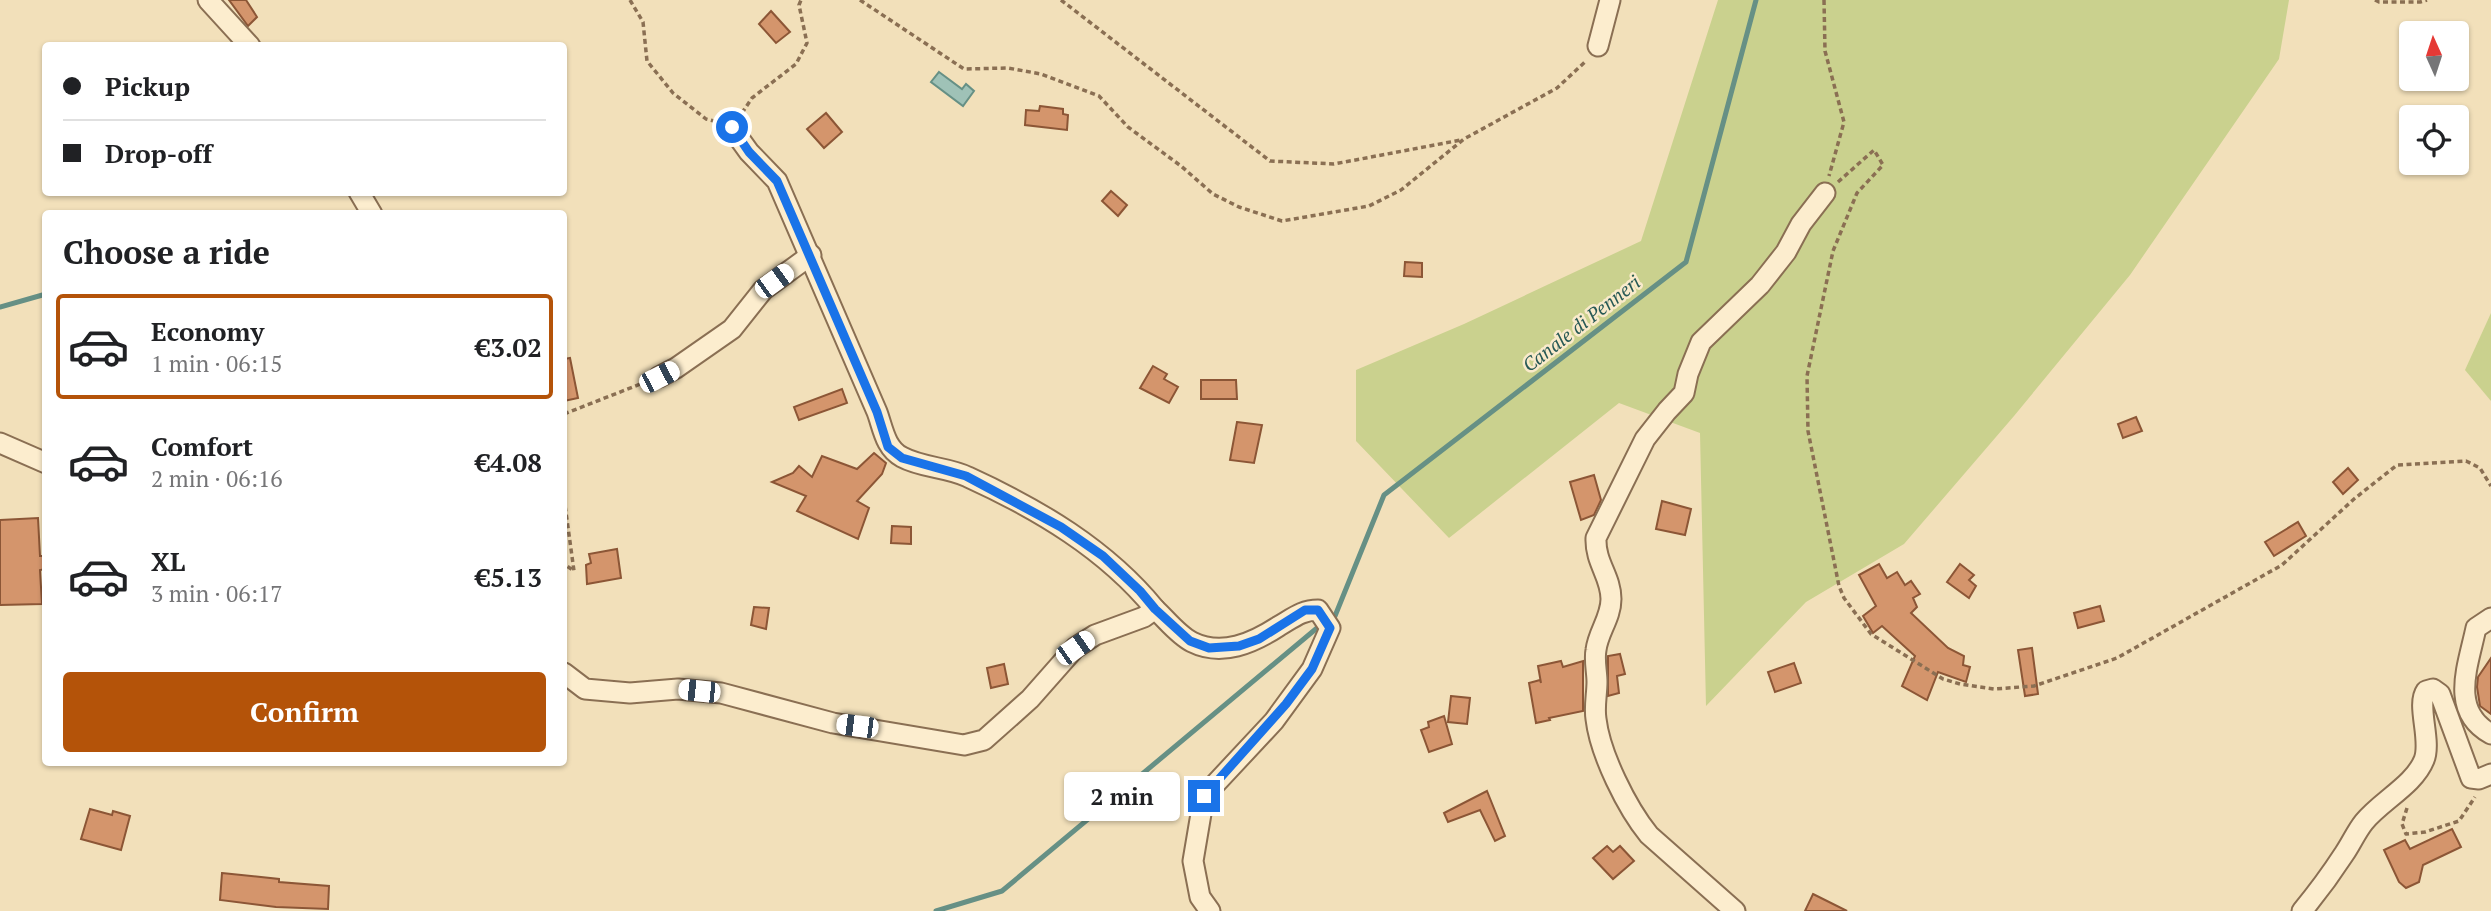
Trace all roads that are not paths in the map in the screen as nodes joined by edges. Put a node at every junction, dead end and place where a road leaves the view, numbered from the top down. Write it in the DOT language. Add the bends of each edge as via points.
graph roads {
  1 [pos="208,0"];
  2 [pos="1610,0"];
  3 [pos="246,42"];
  4 [pos="1598,46"];
  5 [pos="732,127"];
  6 [pos="1825,193"];
  7 [pos="811,255"];
  8 [pos="659,377"];
  9 [pos="0,443"];
  10 [pos="42,461"];
  11 [pos="1155,609"];
  12 [pos="2491,618"];
  13 [pos="567,675"];
  14 [pos="2491,734"];
  15 [pos="2490,775"];
  16 [pos="1210,911"];
  17 [pos="1735,911"];
  18 [pos="2302,911"];
  1 -- 3 [label="street"];
  2 -- 4 [label="street"];
  5 -- 7 [label="street" via="777,181"];
  6 -- 17 [label="street" via="1760,285 1701,342 1684,393 1645,439 1596,538 1595,553 1611,595 1611,613 1596,649 1596,720 1605,750 1620,788 1649,835"];
  7 -- 8 [label="street" via="763,290 732,329"];
  7 -- 11 [label="street" via="888,447 902,458 966,476 1061,527 1103,556"];
  9 -- 10 [label="street"];
  11 -- 13 [label="street" via="1075,648 1030,699 984,740 964,745 832,723 721,693 678,688 638,693 586,689"];
  11 -- 16 [label="street" via="1190,641 1209,648 1259,639 1305,610 1318,610 1330,628 1312,669 1204,796 1193,860 1200,897"];
  12 -- 14 [label="street" via="2476,628 2463,695 2472,720"];
  15 -- 18 [label="street" via="2471,778 2440,694 2427,691 2422,699 2425,760 2363,823"];
}
